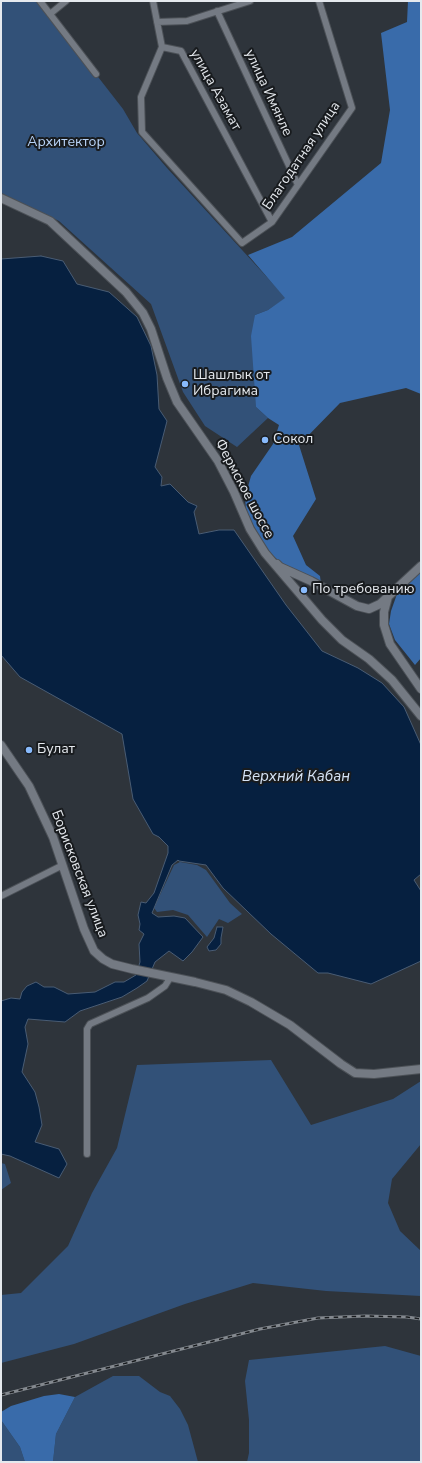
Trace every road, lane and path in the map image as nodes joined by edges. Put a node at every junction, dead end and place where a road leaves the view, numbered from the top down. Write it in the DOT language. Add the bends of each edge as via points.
graph roads {
  1 [pos="40,1"];
  2 [pos="66,1"];
  3 [pos="153,1"];
  4 [pos="250,1"];
  5 [pos="319,1"];
  6 [pos="217,11"];
  7 [pos="50,14"];
  8 [pos="157,22"];
  9 [pos="162,47"];
  10 [pos="96,74"];
  11 [pos="298,185"];
  12 [pos="1,198"];
  13 [pos="272,222"];
  14 [pos="265,553"];
  15 [pos="421,566"];
  16 [pos="389,595"];
  17 [pos="421,689"];
  18 [pos="421,716"];
  19 [pos="3,751"];
  20 [pos="63,865"];
  21 [pos="1,896"];
  22 [pos="170,978"];
  23 [pos="421,1069"];
  24 [pos="87,1154"];
  1 -- 7 [label="street"];
  2 -- 7 [label="street"];
  3 -- 8 [label="street"];
  4 -- 6 [label="street"];
  5 -- 11 [label="street, Благодатная улица" via="352,108"];
  6 -- 8 [label="street" via="187,21"];
  6 -- 11 [label="street, улица Имянле"];
  7 -- 10 [label="street"];
  8 -- 9 [label="street"];
  9 -- 13 [label="street, улица Азамат" via="181,51"];
  9 -- 13 [label="street, Благодатная улица" via="141,97 142,132 242,243"];
  11 -- 13 [label="street, Благодатная улица"];
  12 -- 14 [label="street, Фермское шоссе" via="50,221 126,292 143,313 177,402 218,461 250,529"];
  14 -- 16 [label="street" via="280,567 357,606 369,610"];
  14 -- 18 [label="street, Фермское шоссе" via="322,620 342,640 369,659 392,680"];
  15 -- 16 [label="street"];
  16 -- 17 [label="street" via="384,612 384,625 390,644"];
  19 -- 20 [label="street, Борисковская улица" via="29,786"];
  20 -- 21 [label="street"];
  20 -- 22 [label="street, Борисковская улица" via="94,951 112,964"];
  22 -- 23 [label="street" via="226,990 251,1002 290,1025 355,1073 374,1074"];
  22 -- 24 [label="street" via="165,986 148,998 90,1024 87,1029"];
}
